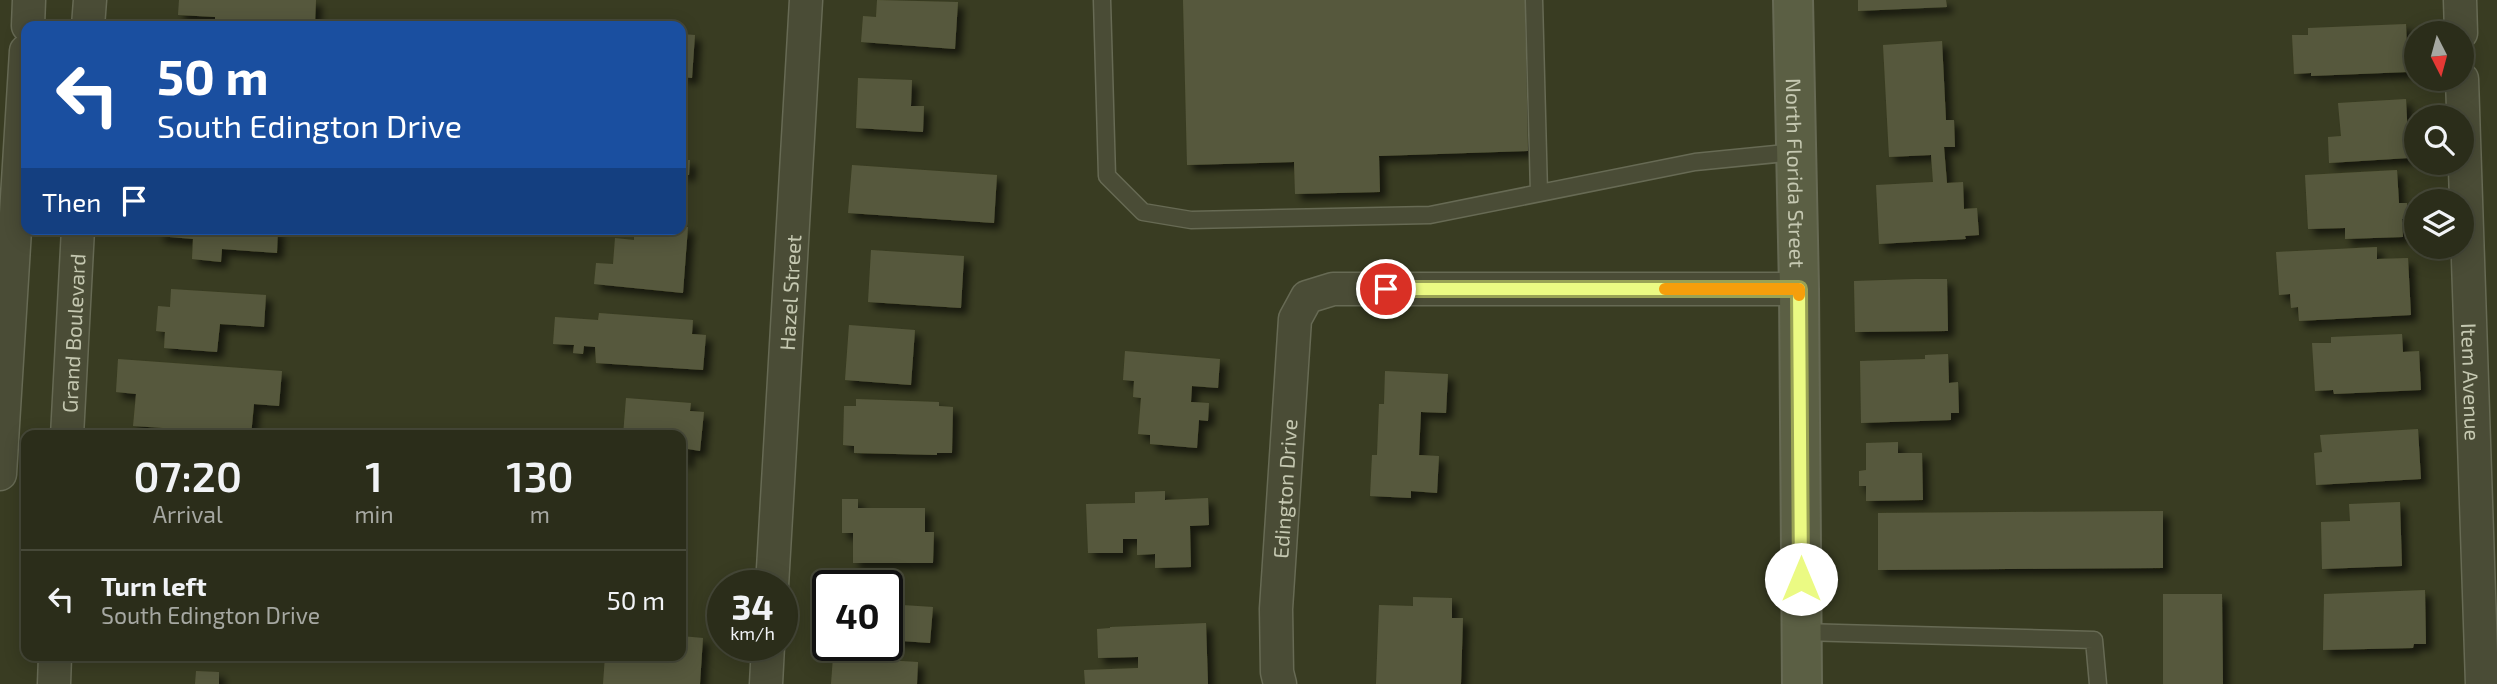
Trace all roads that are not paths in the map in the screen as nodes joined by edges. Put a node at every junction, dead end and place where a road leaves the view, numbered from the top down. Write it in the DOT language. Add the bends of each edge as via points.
graph roads {
  1 [pos="29,0"];
  2 [pos="90,0"];
  3 [pos="806,0"];
  4 [pos="1102,0"];
  5 [pos="1534,0"];
  6 [pos="1793,0"];
  7 [pos="2459,0"];
  8 [pos="28,21"];
  9 [pos="89,21"];
  10 [pos="2460,21"];
  11 [pos="2462,91"];
  12 [pos="21,132"];
  13 [pos="1796,152"];
  14 [pos="1539,193"];
  15 [pos="78,235"];
  16 [pos="1799,289"];
  17 [pos="67,430"];
  18 [pos="0,474"];
  19 [pos="773,570"];
  20 [pos="1801,632"];
  21 [pos="55,661"];
  22 [pos="767,661"];
  23 [pos="54,684"];
  24 [pos="766,684"];
  25 [pos="1280,684"];
  26 [pos="1802,684"];
  27 [pos="2098,684"];
  28 [pos="2482,684"];
  1 -- 8 [label="street"];
  2 -- 9 [label="street"];
  3 -- 19 [label="street, Hazel Street"];
  4 -- 14 [label="lane" via="1107,176 1143,212 1191,220 1430,215"];
  5 -- 14 [label="lane"];
  6 -- 13 [label="street, North Florida Street"];
  7 -- 10 [label="street"];
  11 -- 28 [label="street, Item Avenue"];
  12 -- 18 [label="street"];
  13 -- 14 [label="lane" via="1695,162"];
  13 -- 16 [label="street, North Florida Street"];
  15 -- 17 [label="street, Grand Boulevard"];
  16 -- 20 [label="street, North Florida Street"];
  16 -- 25 [label="street, Edington Drive" via="1333,289 1307,297 1295,319 1276,609"];
  20 -- 26 [label="street, North Florida Street"];
  20 -- 27 [label="lane" via="2094,640"];
  21 -- 23 [label="street"];
  22 -- 24 [label="street"];
}
